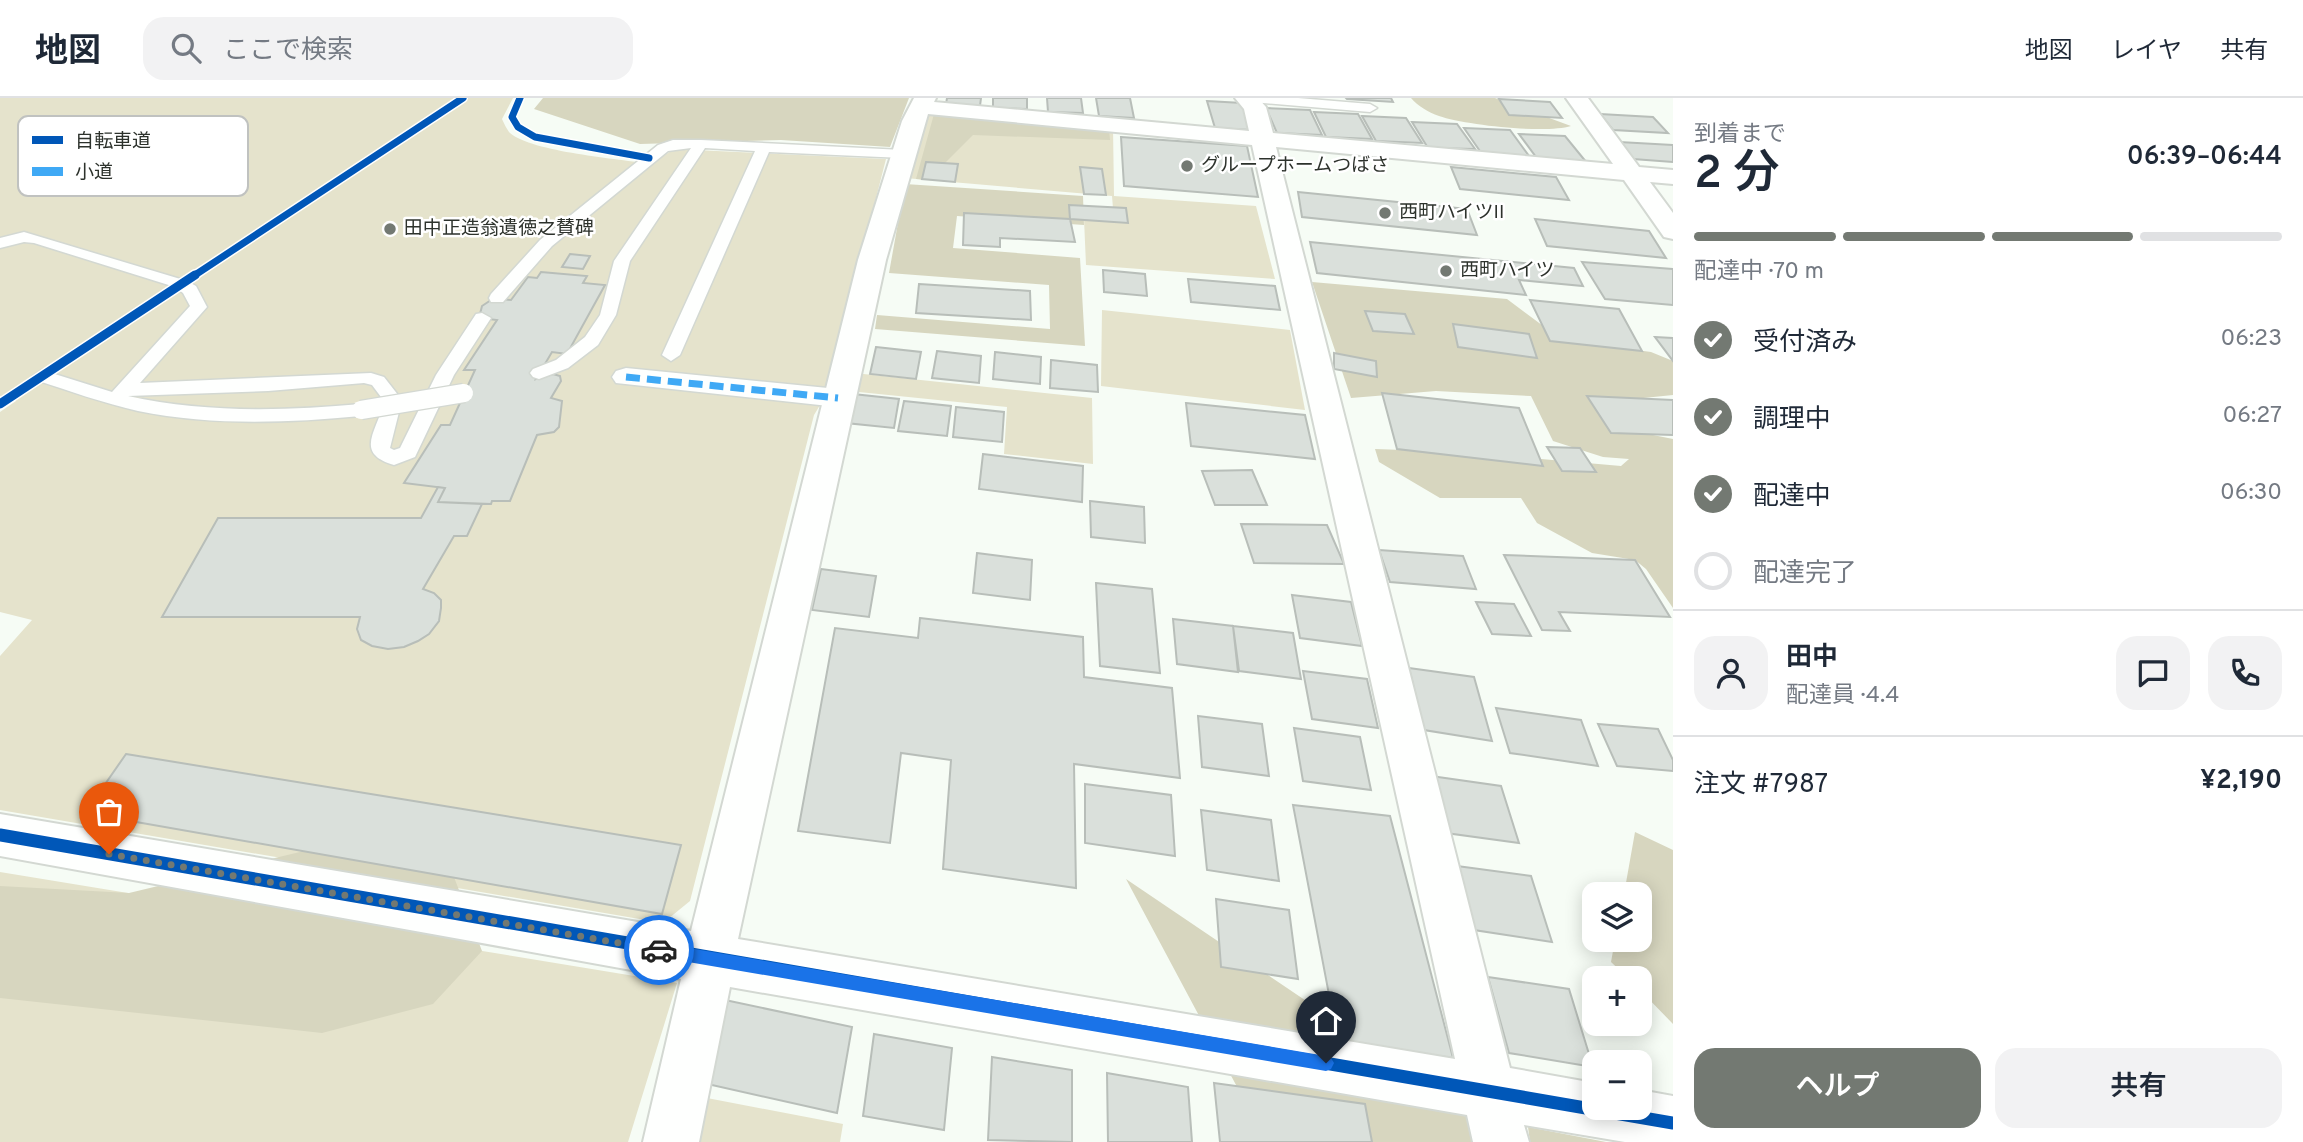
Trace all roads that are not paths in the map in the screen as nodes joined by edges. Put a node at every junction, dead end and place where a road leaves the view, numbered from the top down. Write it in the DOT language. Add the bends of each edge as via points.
graph roads {
  1 [pos="1246,98"];
  2 [pos="1252,98"];
  3 [pos="1577,98"];
  4 [pos="923,103"];
  5 [pos="1370,108"];
  6 [pos="1262,138"];
  7 [pos="701,145"];
  8 [pos="764,147"];
  9 [pos="903,154"];
  10 [pos="683,171"];
  11 [pos="1632,174"];
  12 [pos="1673,177"];
  13 [pos="1673,231"];
  14 [pos="0,243"];
  15 [pos="497,298"];
  16 [pos="482,318"];
  17 [pos="671,355"];
  18 [pos="539,373"];
  19 [pos="42,376"];
  20 [pos="626,377"];
  21 [pos="464,393"];
  22 [pos="120,394"];
  23 [pos="838,397"];
  24 [pos="0,835"];
  25 [pos="709,959"];
  26 [pos="1489,1091"];
  27 [pos="1673,1123"];
  28 [pos="671,1142"];
  29 [pos="1502,1142"];
  1 -- 6 [label="street" via="1255,107"];
  2 -- 5 [label="lane"];
  3 -- 11 [label="street"];
  4 -- 6 [label="street"];
  4 -- 9 [label="street"];
  6 -- 11 [label="street"];
  6 -- 26 [label="street"];
  7 -- 8 [label="lane"];
  7 -- 10 [label="lane"];
  7 -- 15 [label="lane" via="663,148 546,243"];
  8 -- 9 [label="lane"];
  8 -- 17 [label="lane"];
  9 -- 23 [label="street"];
  10 -- 18 [label="lane" via="622,261 608,315 592,341 562,364"];
  11 -- 12 [label="street"];
  11 -- 13 [label="street"];
  14 -- 22 [label="lane" via="36,239 190,290 199,307"];
  16 -- 22 [label="lane" via="445,375 408,452 394,458 381,452 379,444 393,400 379,381 365,377"];
  19 -- 22 [label="lane"];
  20 -- 23 [label="street"];
  21 -- 22 [label="lane, bridge" via="361,411 283,415 150,407"];
  23 -- 25 [label="street"];
  24 -- 25 [label="street"];
  25 -- 26 [label="street"];
  25 -- 28 [label="street"];
  26 -- 27 [label="street"];
  26 -- 29 [label="street"];
}
